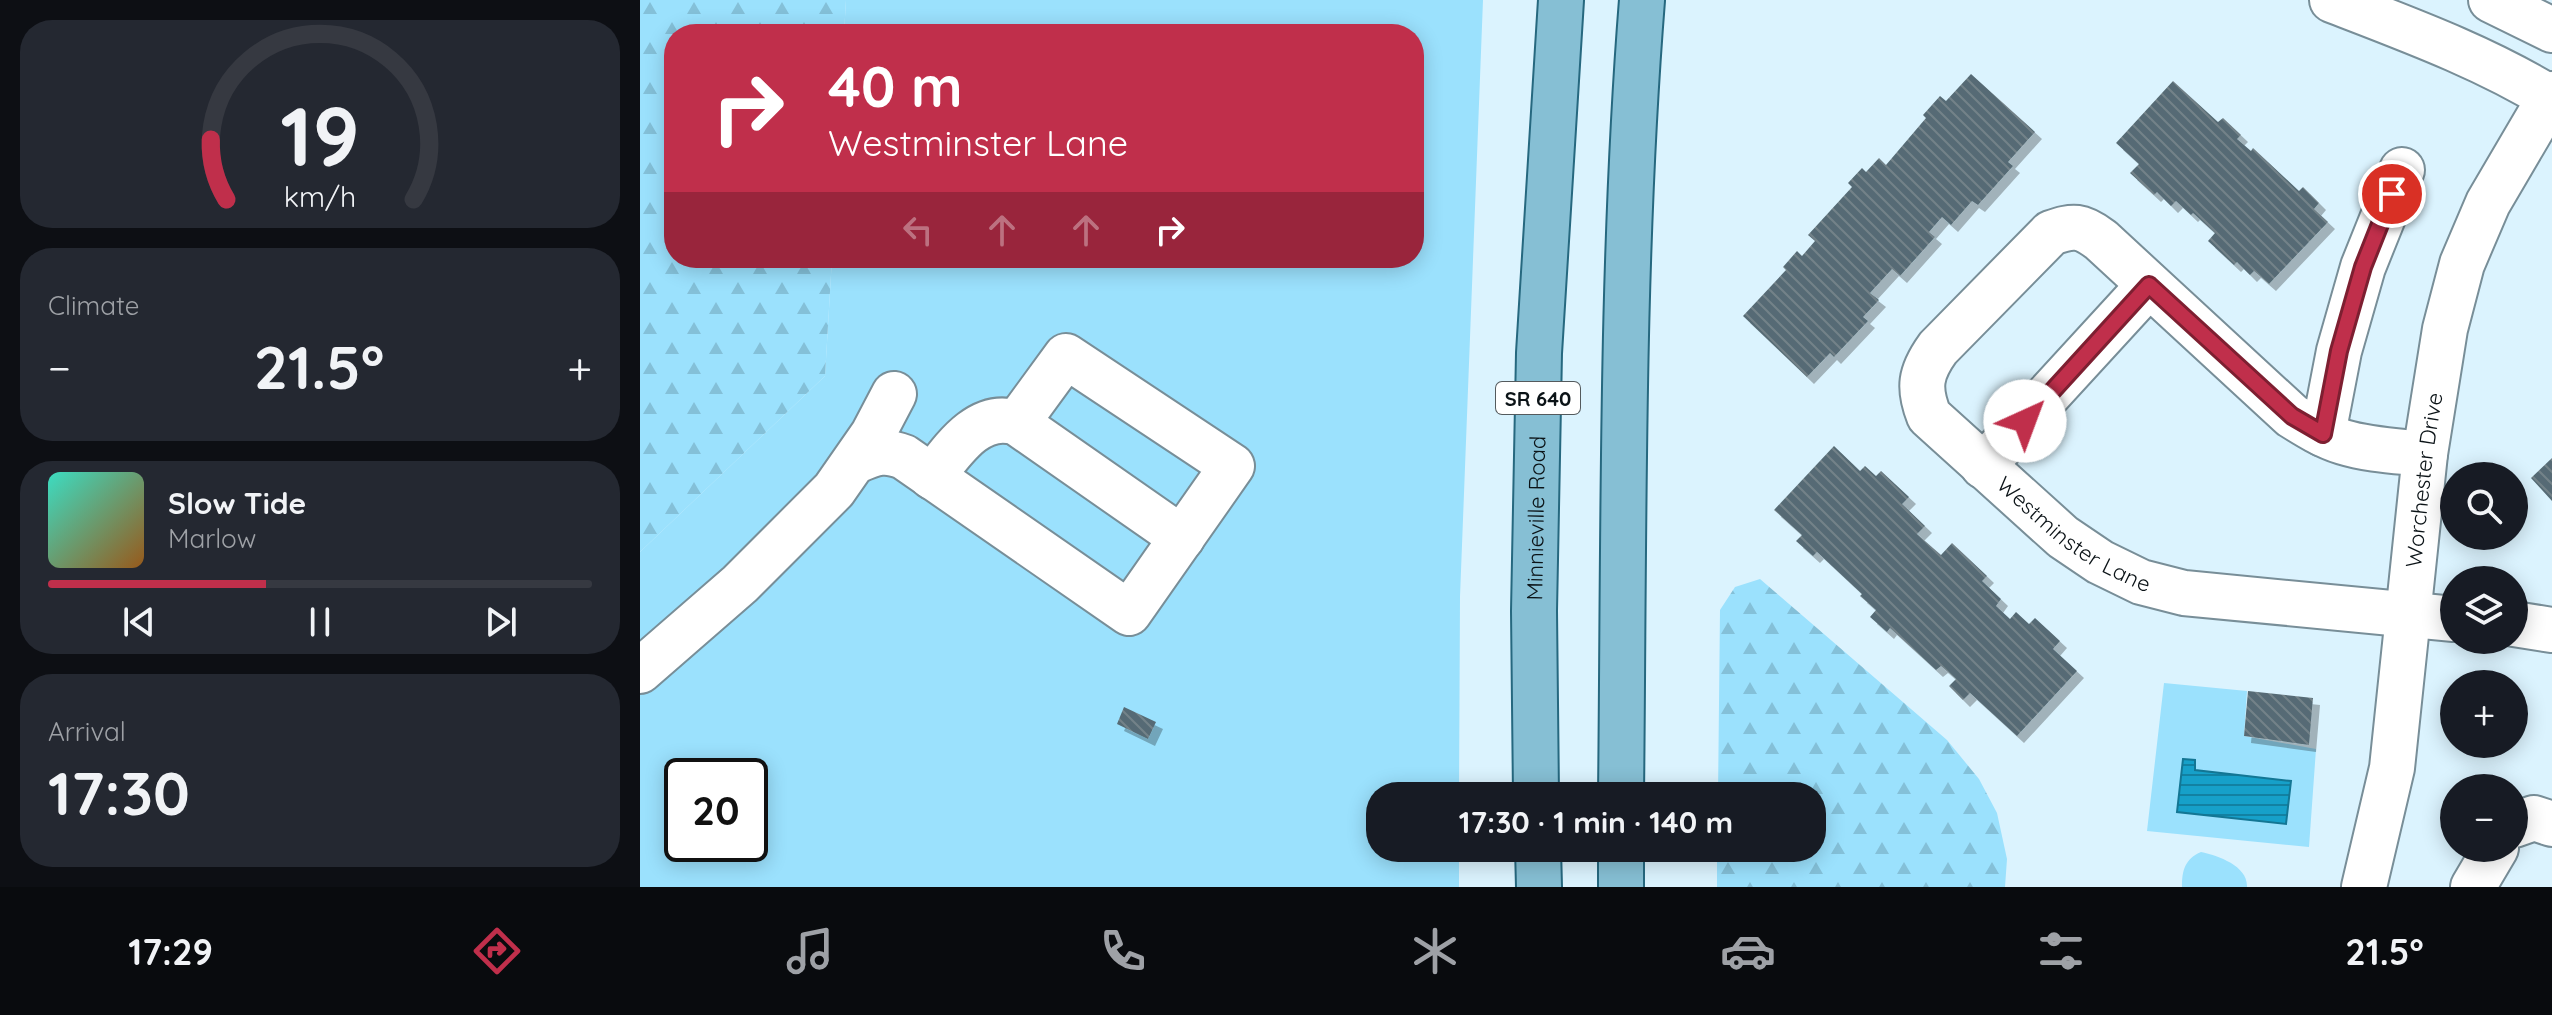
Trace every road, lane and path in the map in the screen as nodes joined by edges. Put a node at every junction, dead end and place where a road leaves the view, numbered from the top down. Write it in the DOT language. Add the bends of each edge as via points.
graph roads {
  1 [pos="1561,0"];
  2 [pos="1642,0"];
  3 [pos="2332,0"];
  4 [pos="2491,0"];
  5 [pos="2552,30"];
  6 [pos="2551,97"];
  7 [pos="2402,170"];
  8 [pos="2149,285"];
  9 [pos="894,394"];
  10 [pos="1017,423"];
  11 [pos="2323,434"];
  12 [pos="2425,454"];
  13 [pos="856,461"];
  14 [pos="1983,466"];
  15 [pos="932,477"];
  16 [pos="1182,538"];
  17 [pos="2409,615"];
  18 [pos="2440,618"];
  19 [pos="2528,626"];
  20 [pos="2552,630"];
  21 [pos="640,671"];
  22 [pos="1536,782"];
  23 [pos="1621,782"];
  24 [pos="2528,820"];
  25 [pos="2552,824"];
  26 [pos="1538,862"];
  27 [pos="1621,862"];
  28 [pos="2488,862"];
  29 [pos="1539,887"];
  30 [pos="1621,887"];
  31 [pos="2364,887"];
  32 [pos="2473,887"];
  1 -- 22 [label="main road, Minnieville Road / SR 640" via="1539,353"];
  2 -- 23 [label="main road" via="1625,367"];
  3 -- 6 [label="street" via="2433,39"];
  4 -- 5 [label="street"];
  6 -- 12 [label="street, Worchester Drive" via="2488,203 2462,264 2445,329"];
  7 -- 11 [label="street" via="2363,267"];
  8 -- 11 [label="street, Westminster Lane" via="2292,416"];
  8 -- 14 [label="street"];
  8 -- 14 [label="street, Westminster Lane" via="2087,230 2070,227 2051,233 1938,348 1922,376 1929,416"];
  9 -- 13 [label="street"];
  10 -- 15 [label="street" via="1003,418 972,431"];
  10 -- 16 [label="street"];
  10 -- 16 [label="street" via="1066,356 1232,466"];
  11 -- 12 [label="street, Westminster Lane" via="2371,448"];
  12 -- 17 [label="street, Worchester Drive"];
  13 -- 15 [label="street" via="891,452"];
  13 -- 21 [label="street" via="740,584"];
  14 -- 17 [label="street, Westminster Lane" via="2063,537 2141,582 2184,593"];
  15 -- 16 [label="street" via="1129,613"];
  17 -- 18 [label="street, Westminster Lane"];
  17 -- 31 [label="street, Worchester Drive" via="2392,768"];
  19 -- 20 [label="street"];
  24 -- 25 [label="street"];
  26 -- 29 [label="main road"];
  27 -- 30 [label="main road"];
  28 -- 32 [label="street"];
}
